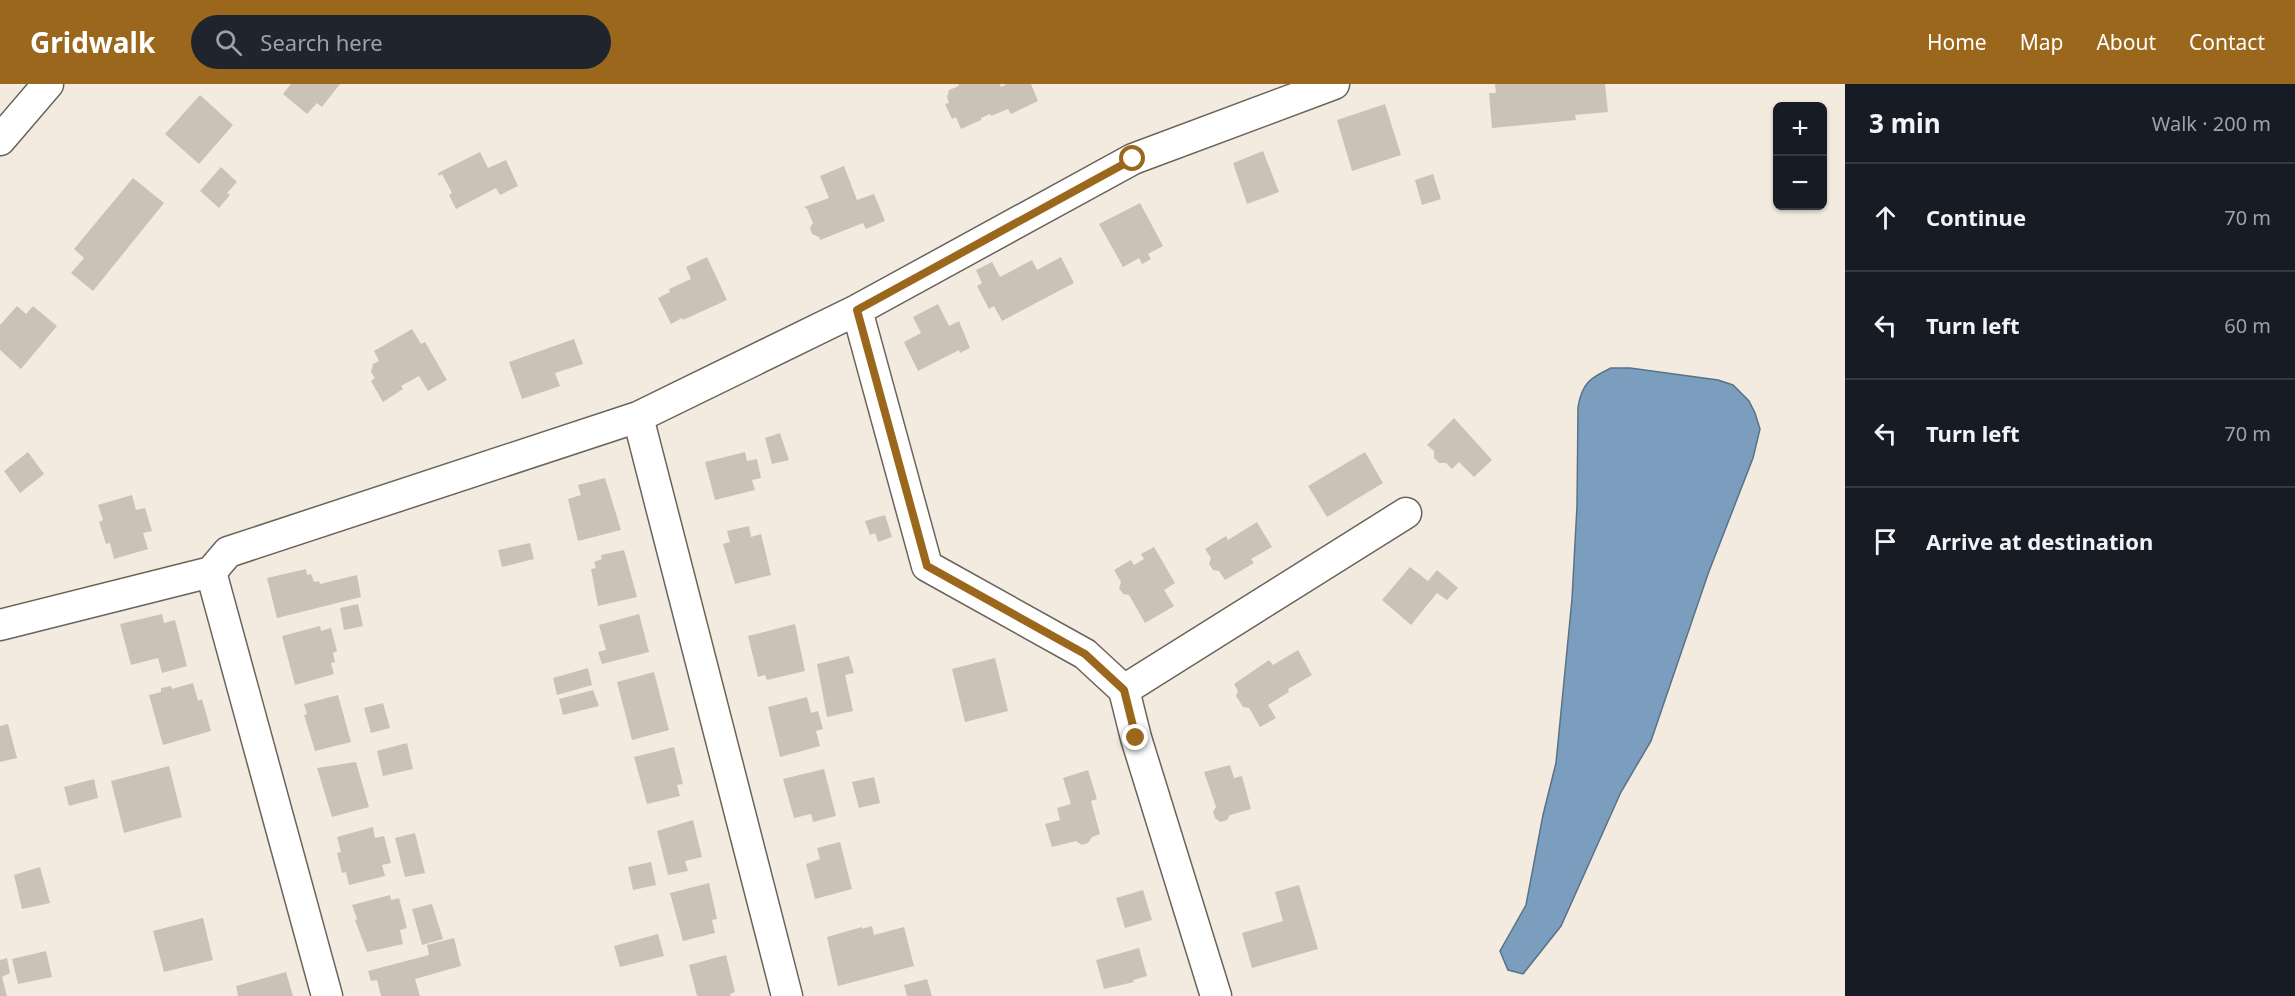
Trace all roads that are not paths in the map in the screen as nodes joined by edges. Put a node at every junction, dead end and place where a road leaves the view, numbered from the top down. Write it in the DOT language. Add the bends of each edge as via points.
graph roads {
  1 [pos="48,84"];
  2 [pos="1334,84"];
  3 [pos="0,140"];
  4 [pos="857,310"];
  5 [pos="638,417"];
  6 [pos="1406,513"];
  7 [pos="211,572"];
  8 [pos="0,625"];
  9 [pos="1124,690"];
  10 [pos="327,996"];
  11 [pos="788,996"];
  12 [pos="1216,996"];
  1 -- 3 [label="street"];
  2 -- 4 [label="street" via="1133,159"];
  4 -- 5 [label="street"];
  4 -- 9 [label="street" via="927,566 1085,654"];
  5 -- 7 [label="street" via="228,552"];
  5 -- 11 [label="street"];
  6 -- 9 [label="street"];
  7 -- 8 [label="street"];
  7 -- 10 [label="street"];
  9 -- 12 [label="street"];
}
